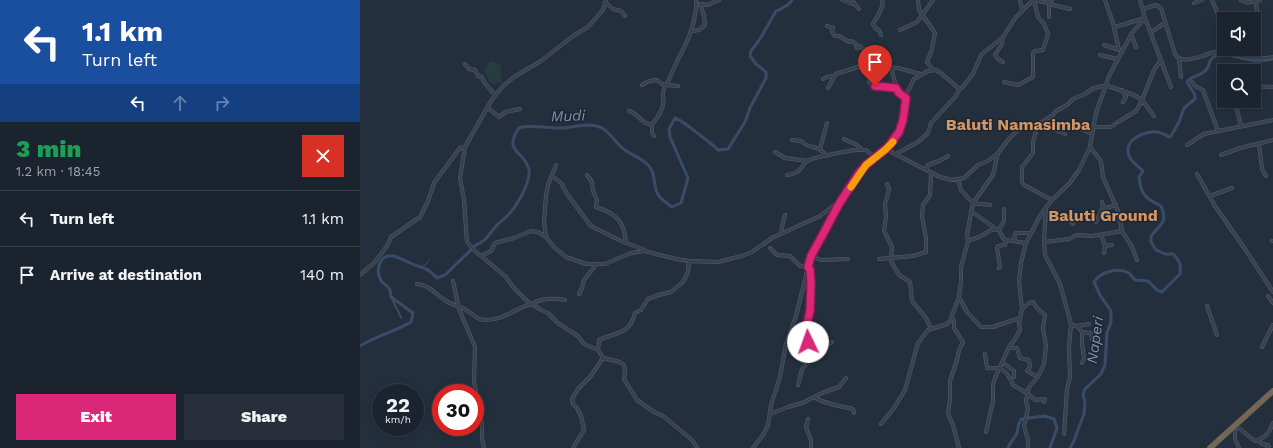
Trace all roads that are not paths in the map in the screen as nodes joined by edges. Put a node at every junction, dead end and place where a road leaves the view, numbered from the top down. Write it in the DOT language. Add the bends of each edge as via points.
graph roads {
  1 [pos="719,0"];
  2 [pos="842,0"];
  3 [pos="853,0"];
  4 [pos="882,0"];
  5 [pos="918,0"];
  6 [pos="933,0"];
  7 [pos="1020,0"];
  8 [pos="1033,0"];
  9 [pos="1105,0"];
  10 [pos="1140,0"];
  11 [pos="1202,0"];
  12 [pos="1212,0"];
  13 [pos="1241,0"];
  14 [pos="1260,0"];
  15 [pos="606,1"];
  16 [pos="1256,1"];
  17 [pos="698,2"];
  18 [pos="1050,2"];
  19 [pos="1194,3"];
  20 [pos="855,5"];
  21 [pos="859,9"];
  22 [pos="1070,9"];
  23 [pos="1143,9"];
  24 [pos="1022,10"];
  25 [pos="1217,12"];
  26 [pos="1257,12"];
  27 [pos="922,14"];
  28 [pos="625,16"];
  29 [pos="1049,17"];
  30 [pos="1145,18"];
  31 [pos="1165,23"];
  32 [pos="827,26"];
  33 [pos="1114,27"];
  34 [pos="692,30"];
  35 [pos="900,30"];
  36 [pos="1151,32"];
  37 [pos="1131,34"];
  38 [pos="881,35"];
  39 [pos="1003,37"];
  40 [pos="1104,45"];
  41 [pos="1136,47"];
  42 [pos="1121,50"];
  43 [pos="1100,55"];
  44 [pos="1273,57"];
  45 [pos="1117,59"];
  46 [pos="1179,59"];
  47 [pos="1161,60"];
  48 [pos="1003,62"];
  49 [pos="465,64"];
  50 [pos="876,67"];
  51 [pos="891,68"];
  52 [pos="933,70"];
  53 [pos="920,74"];
  54 [pos="834,76"];
  55 [pos="1181,77"];
  56 [pos="823,79"];
  57 [pos="869,82"];
  58 [pos="1004,82"];
  59 [pos="1192,82"];
  60 [pos="642,85"];
  61 [pos="666,85"];
  62 [pos="678,86"];
  63 [pos="1106,86"];
  64 [pos="1171,87"];
  65 [pos="1261,87"];
  66 [pos="828,88"];
  67 [pos="896,88"];
  68 [pos="960,88"];
  69 [pos="1273,88"];
  70 [pos="1121,89"];
  71 [pos="495,95"];
  72 [pos="906,98"];
  73 [pos="1142,101"];
  74 [pos="1123,102"];
  75 [pos="488,108"];
  76 [pos="1237,108"];
  77 [pos="520,109"];
  78 [pos="629,110"];
  79 [pos="1154,116"];
  80 [pos="1273,120"];
  81 [pos="827,123"];
  82 [pos="652,124"];
  83 [pos="1038,124"];
  84 [pos="1078,126"];
  85 [pos="1241,126"];
  86 [pos="1093,127"];
  87 [pos="1218,131"];
  88 [pos="1065,134"];
  89 [pos="1092,134"];
  90 [pos="654,136"];
  91 [pos="844,139"];
  92 [pos="792,140"];
  93 [pos="1273,140"];
  94 [pos="1259,144"];
  95 [pos="1186,145"];
  96 [pos="466,147"];
  97 [pos="888,147"];
  98 [pos="1090,147"];
  99 [pos="820,149"];
  100 [pos="862,150"];
  101 [pos="775,152"];
  102 [pos="998,153"];
  103 [pos="896,154"];
  104 [pos="1221,155"];
  105 [pos="826,156"];
  106 [pos="948,156"];
  107 [pos="875,158"];
  108 [pos="808,161"];
  109 [pos="556,165"];
  110 [pos="926,168"];
  111 [pos="931,172"];
  112 [pos="587,174"];
  113 [pos="1197,174"];
  114 [pos="787,175"];
  115 [pos="552,176"];
  116 [pos="1266,176"];
  117 [pos="958,179"];
  118 [pos="887,184"];
  119 [pos="1232,188"];
  120 [pos="1210,196"];
  121 [pos="1052,200"];
  122 [pos="1102,202"];
  123 [pos="973,203"];
  124 [pos="839,204"];
  125 [pos="990,204"];
  126 [pos="1116,205"];
  127 [pos="1046,207"];
  128 [pos="1103,207"];
  129 [pos="1004,209"];
  130 [pos="971,211"];
  131 [pos="785,215"];
  132 [pos="1046,218"];
  133 [pos="1096,222"];
  134 [pos="1073,224"];
  135 [pos="998,230"];
  136 [pos="1122,231"];
  137 [pos="1031,233"];
  138 [pos="781,234"];
  139 [pos="1044,234"];
  140 [pos="1101,235"];
  141 [pos="546,237"];
  142 [pos="1006,240"];
  143 [pos="968,241"];
  144 [pos="1014,241"];
  145 [pos="1050,241"];
  146 [pos="1044,242"];
  147 [pos="626,243"];
  148 [pos="1026,243"];
  149 [pos="1112,245"];
  150 [pos="1106,246"];
  151 [pos="770,248"];
  152 [pos="648,251"];
  153 [pos="1104,253"];
  154 [pos="481,256"];
  155 [pos="811,256"];
  156 [pos="891,257"];
  157 [pos="879,258"];
  158 [pos="848,259"];
  159 [pos="1137,260"];
  160 [pos="689,261"];
  161 [pos="596,265"];
  162 [pos="808,267"];
  163 [pos="999,268"];
  164 [pos="808,273"];
  165 [pos="360,275"];
  166 [pos="453,281"];
  167 [pos="417,284"];
  168 [pos="1273,292"];
  169 [pos="579,294"];
  170 [pos="1268,296"];
  171 [pos="959,297"];
  172 [pos="566,300"];
  173 [pos="531,304"];
  174 [pos="1273,304"];
  175 [pos="458,306"];
  176 [pos="1207,306"];
  177 [pos="1022,309"];
  178 [pos="952,317"];
  179 [pos="1020,318"];
  180 [pos="1089,324"];
  181 [pos="1071,325"];
  182 [pos="1273,325"];
  183 [pos="1077,326"];
  184 [pos="931,329"];
  185 [pos="1082,332"];
  186 [pos="1217,335"];
  187 [pos="832,342"];
  188 [pos="1098,344"];
  189 [pos="1262,347"];
  190 [pos="1009,348"];
  191 [pos="598,350"];
  192 [pos="986,354"];
  193 [pos="814,356"];
  194 [pos="603,358"];
  195 [pos="1002,362"];
  196 [pos="1082,363"];
  197 [pos="1000,368"];
  198 [pos="1014,377"];
  199 [pos="1038,377"];
  200 [pos="846,378"];
  201 [pos="798,385"];
  202 [pos="1273,391"];
  203 [pos="1028,392"];
  204 [pos="814,397"];
  205 [pos="1044,402"];
  206 [pos="854,413"];
  207 [pos="770,414"];
  208 [pos="808,419"];
  209 [pos="1273,423"];
  210 [pos="881,424"];
  211 [pos="1235,425"];
  212 [pos="986,432"];
  213 [pos="1064,434"];
  214 [pos="1258,440"];
  215 [pos="484,448"];
  216 [pos="573,448"];
  217 [pos="697,448"];
  218 [pos="753,448"];
  219 [pos="811,448"];
  220 [pos="959,448"];
  221 [pos="1028,448"];
  222 [pos="1210,448"];
  223 [pos="1239,448"];
  224 [pos="1267,448"];
  1 -- 17 [label="street" via="708,5"];
  2 -- 20 [label="street"];
  3 -- 20 [label="street"];
  4 -- 38 [label="street" via="882,7 874,24"];
  5 -- 27 [label="street"];
  6 -- 27 [label="street"];
  7 -- 24 [label="street"];
  8 -- 18 [label="street"];
  8 -- 24 [label="street"];
  8 -- 58 [label="street" via="1038,17 1048,34 1045,46 1043,50 1033,53 1033,77 1018,85"];
  9 -- 33 [label="street"];
  10 -- 23 [label="street"];
  11 -- 19 [label="street"];
  12 -- 25 [label="street"];
  13 -- 16 [label="street" via="1247,3"];
  14 -- 16 [label="street"];
  15 -- 28 [label="street" via="611,8 621,11"];
  15 -- 71 [label="street" via="603,10 588,27 514,77"];
  16 -- 26 [label="street"];
  17 -- 34 [label="street"];
  17 -- 34 [label="street" via="705,26 699,30"];
  18 -- 22 [label="street"];
  18 -- 29 [label="street"];
  20 -- 21 [label="street"];
  23 -- 30 [label="street"];
  23 -- 31 [label="street" via="1153,5 1159,6"];
  24 -- 39 [label="street"];
  27 -- 35 [label="street" via="916,23"];
  27 -- 52 [label="street" via="935,33 927,62"];
  30 -- 33 [label="street"];
  30 -- 36 [label="street"];
  30 -- 37 [label="street"];
  31 -- 36 [label="street"];
  31 -- 46 [label="street"];
  32 -- 50 [label="street" via="833,28 835,36 855,43 857,48 860,46 876,61"];
  33 -- 42 [label="street"];
  34 -- 61 [label="street"];
  36 -- 47 [label="street"];
  37 -- 41 [label="street"];
  37 -- 42 [label="street"];
  39 -- 48 [label="street" via="995,55"];
  39 -- 68 [label="street" via="981,55 973,74"];
  40 -- 42 [label="street"];
  42 -- 45 [label="street"];
  43 -- 45 [label="street"];
  44 -- 46 [label="street" via="1250,57 1218,52 1193,59"];
  45 -- 63 [label="street"];
  46 -- 55 [label="street"];
  47 -- 64 [label="street"];
  47 -- 73 [label="street" via="1154,70"];
  49 -- 71 [label="street" via="468,69 474,70 482,77"];
  50 -- 51 [label="street"];
  50 -- 54 [label="street" via="864,65"];
  51 -- 53 [label="street"];
  51 -- 67 [label="street"];
  52 -- 53 [label="street"];
  52 -- 68 [label="street"];
  53 -- 72 [label="street" via="912,81"];
  54 -- 56 [label="street"];
  54 -- 66 [label="street"];
  57 -- 67 [label="street" via="877,87"];
  59 -- 87 [label="street" via="1195,86 1202,87"];
  60 -- 61 [label="street" via="658,80"];
  61 -- 62 [label="street"];
  61 -- 82 [label="street" via="662,93 664,103 661,112"];
  63 -- 70 [label="street"];
  63 -- 83 [label="street" via="1095,88 1073,99"];
  63 -- 86 [label="street" via="1100,98"];
  65 -- 69 [label="street"];
  67 -- 72 [label="street"];
  68 -- 103 [label="street" via="956,96 931,123 928,133 918,142"];
  70 -- 73 [label="street"];
  70 -- 74 [label="street" via="1125,96"];
  71 -- 75 [label="street"];
  72 -- 97 [label="street" via="902,125"];
  73 -- 79 [label="street"];
  73 -- 86 [label="street" via="1136,111 1111,127"];
  75 -- 77 [label="street" via="499,117 506,112"];
  75 -- 96 [label="street"];
  76 -- 85 [label="street"];
  78 -- 82 [label="street" via="643,123"];
  80 -- 85 [label="street"];
  81 -- 99 [label="street"];
  82 -- 90 [label="street"];
  83 -- 88 [label="street"];
  83 -- 102 [label="street" via="1018,130"];
  83 -- 121 [label="street" via="1033,154 1022,167 1022,182"];
  84 -- 89 [label="street"];
  85 -- 87 [label="street"];
  86 -- 89 [label="street"];
  87 -- 95 [label="street" via="1203,135"];
  89 -- 98 [label="street"];
  91 -- 100 [label="street"];
  92 -- 99 [label="street"];
  93 -- 94 [label="street"];
  94 -- 104 [label="street"];
  94 -- 116 [label="street" via="1262,169"];
  96 -- 154 [label="street" via="460,178 466,240"];
  96 -- 165 [label="street" via="460,148 434,184 420,217 391,237 375,262"];
  97 -- 103 [label="street"];
  97 -- 107 [label="street"];
  98 -- 121 [label="street" via="1072,180"];
  98 -- 126 [label="street" via="1100,160 1103,178"];
  99 -- 105 [label="street"];
  100 -- 105 [label="street"];
  100 -- 107 [label="street"];
  101 -- 108 [label="street" via="785,158"];
  102 -- 117 [label="street" via="978,165 968,176"];
  102 -- 123 [label="street" via="993,174"];
  103 -- 110 [label="street"];
  105 -- 108 [label="street"];
  106 -- 110 [label="street"];
  107 -- 124 [label="street" via="863,168"];
  108 -- 114 [label="street" via="798,172"];
  109 -- 115 [label="street"];
  110 -- 111 [label="street"];
  111 -- 117 [label="street" via="940,177"];
  111 -- 156 [label="street" via="930,195 923,204 922,216 926,252 913,256"];
  112 -- 147 [label="street" via="597,200 596,207 607,210 620,220"];
  113 -- 120 [label="street"];
  115 -- 141 [label="street" via="546,196"];
  115 -- 147 [label="street" via="561,183 589,224"];
  117 -- 123 [label="street" via="962,191"];
  118 -- 156 [label="street" via="889,189 885,204 884,230 892,247"];
  119 -- 120 [label="street"];
  120 -- 168 [label="street"];
  121 -- 127 [label="street"];
  122 -- 128 [label="street"];
  123 -- 125 [label="street"];
  123 -- 130 [label="street"];
  124 -- 138 [label="street"];
  124 -- 155 [label="street"];
  126 -- 128 [label="street"];
  126 -- 136 [label="street"];
  127 -- 132 [label="street"];
  127 -- 137 [label="street"];
  128 -- 133 [label="street"];
  129 -- 135 [label="street" via="1004,221"];
  130 -- 135 [label="street"];
  130 -- 143 [label="street"];
  131 -- 138 [label="street"];
  132 -- 134 [label="street" via="1070,220"];
  132 -- 139 [label="street"];
  135 -- 142 [label="street"];
  135 -- 143 [label="street" via="989,231"];
  136 -- 140 [label="street"];
  136 -- 159 [label="street"];
  137 -- 144 [label="street" via="1016,233"];
  137 -- 148 [label="street"];
  138 -- 160 [label="street" via="742,256 718,262"];
  139 -- 145 [label="street"];
  139 -- 146 [label="street"];
  140 -- 145 [label="street" via="1078,235 1069,239"];
  140 -- 150 [label="street"];
  141 -- 154 [label="street" via="531,231 495,243 491,251"];
  141 -- 161 [label="street" via="566,257"];
  142 -- 144 [label="street"];
  142 -- 163 [label="street" via="1005,245 997,246"];
  143 -- 171 [label="street" via="961,267"];
  144 -- 148 [label="street"];
  145 -- 146 [label="street"];
  146 -- 181 [label="street" via="1045,255 1060,284"];
  147 -- 152 [label="street"];
  148 -- 177 [label="street" via="1019,281"];
  149 -- 150 [label="street"];
  150 -- 153 [label="street"];
  151 -- 162 [label="street" via="777,255 790,256 800,266"];
  152 -- 160 [label="street"];
  152 -- 161 [label="street" via="631,253"];
  154 -- 173 [label="street" via="505,276"];
  155 -- 158 [label="street" via="822,260"];
  155 -- 162 [label="street"];
  156 -- 157 [label="street"];
  156 -- 184 [label="street" via="891,262 899,275 910,282 912,301 926,318"];
  160 -- 191 [label="street" via="688,272 682,282 671,292 648,299 641,310 635,313 624,332 599,340"];
  161 -- 169 [label="street" via="584,280"];
  162 -- 164 [label="street"];
  164 -- 193 [label="street" via="810,303 806,335"];
  164 -- 207 [label="street" via="786,344"];
  166 -- 175 [label="street"];
  167 -- 175 [label="street"];
  170 -- 174 [label="street"];
  171 -- 178 [label="street"];
  171 -- 179 [label="street" via="967,312 981,327 994,327"];
  172 -- 173 [label="street" via="537,300"];
  173 -- 175 [label="street" via="500,318 482,320"];
  173 -- 191 [label="street" via="548,313 559,324 578,336 584,344"];
  175 -- 215 [label="street" via="475,347 474,382"];
  176 -- 186 [label="street"];
  177 -- 179 [label="street"];
  177 -- 199 [label="street" via="1033,302 1045,315 1044,364"];
  178 -- 184 [label="street" via="947,324"];
  178 -- 220 [label="street" via="954,328 963,342 950,381 948,414"];
  179 -- 190 [label="street" via="1020,330"];
  180 -- 183 [label="street"];
  181 -- 183 [label="street"];
  181 -- 213 [label="street" via="1070,377"];
  182 -- 189 [label="street"];
  183 -- 185 [label="street"];
  184 -- 210 [label="street" via="918,343 905,390"];
  185 -- 188 [label="street" via="1091,333 1092,340 1098,341"];
  185 -- 196 [label="street"];
  187 -- 193 [label="street" via="821,348"];
  190 -- 195 [label="street"];
  190 -- 199 [label="street" via="1017,348 1020,358 1029,360 1030,367 1027,371"];
  191 -- 194 [label="street"];
  192 -- 197 [label="street" via="988,368"];
  193 -- 201 [label="street" via="802,369"];
  194 -- 216 [label="street" via="572,399 580,412 584,430"];
  194 -- 217 [label="street" via="624,365 624,379 637,400 663,416 692,440"];
  195 -- 197 [label="street"];
  195 -- 198 [label="street" via="1014,370"];
  197 -- 203 [label="street" via="1013,385"];
  197 -- 212 [label="street" via="994,383"];
  199 -- 203 [label="street"];
  200 -- 204 [label="street" via="839,387"];
  202 -- 211 [label="highway"];
  203 -- 205 [label="street" via="1035,400 1045,399"];
  203 -- 221 [label="street" via="1028,409 1024,422"];
  204 -- 206 [label="street" via="822,402 853,409"];
  204 -- 207 [label="street"];
  207 -- 218 [label="street" via="766,430"];
  208 -- 219 [label="street" via="806,427"];
  209 -- 214 [label="street" via="1267,435"];
  211 -- 214 [label="street" via="1250,438"];
  211 -- 222 [label="highway"];
  211 -- 223 [label="street" via="1235,439"];
  214 -- 224 [label="street" via="1268,445"];
}
